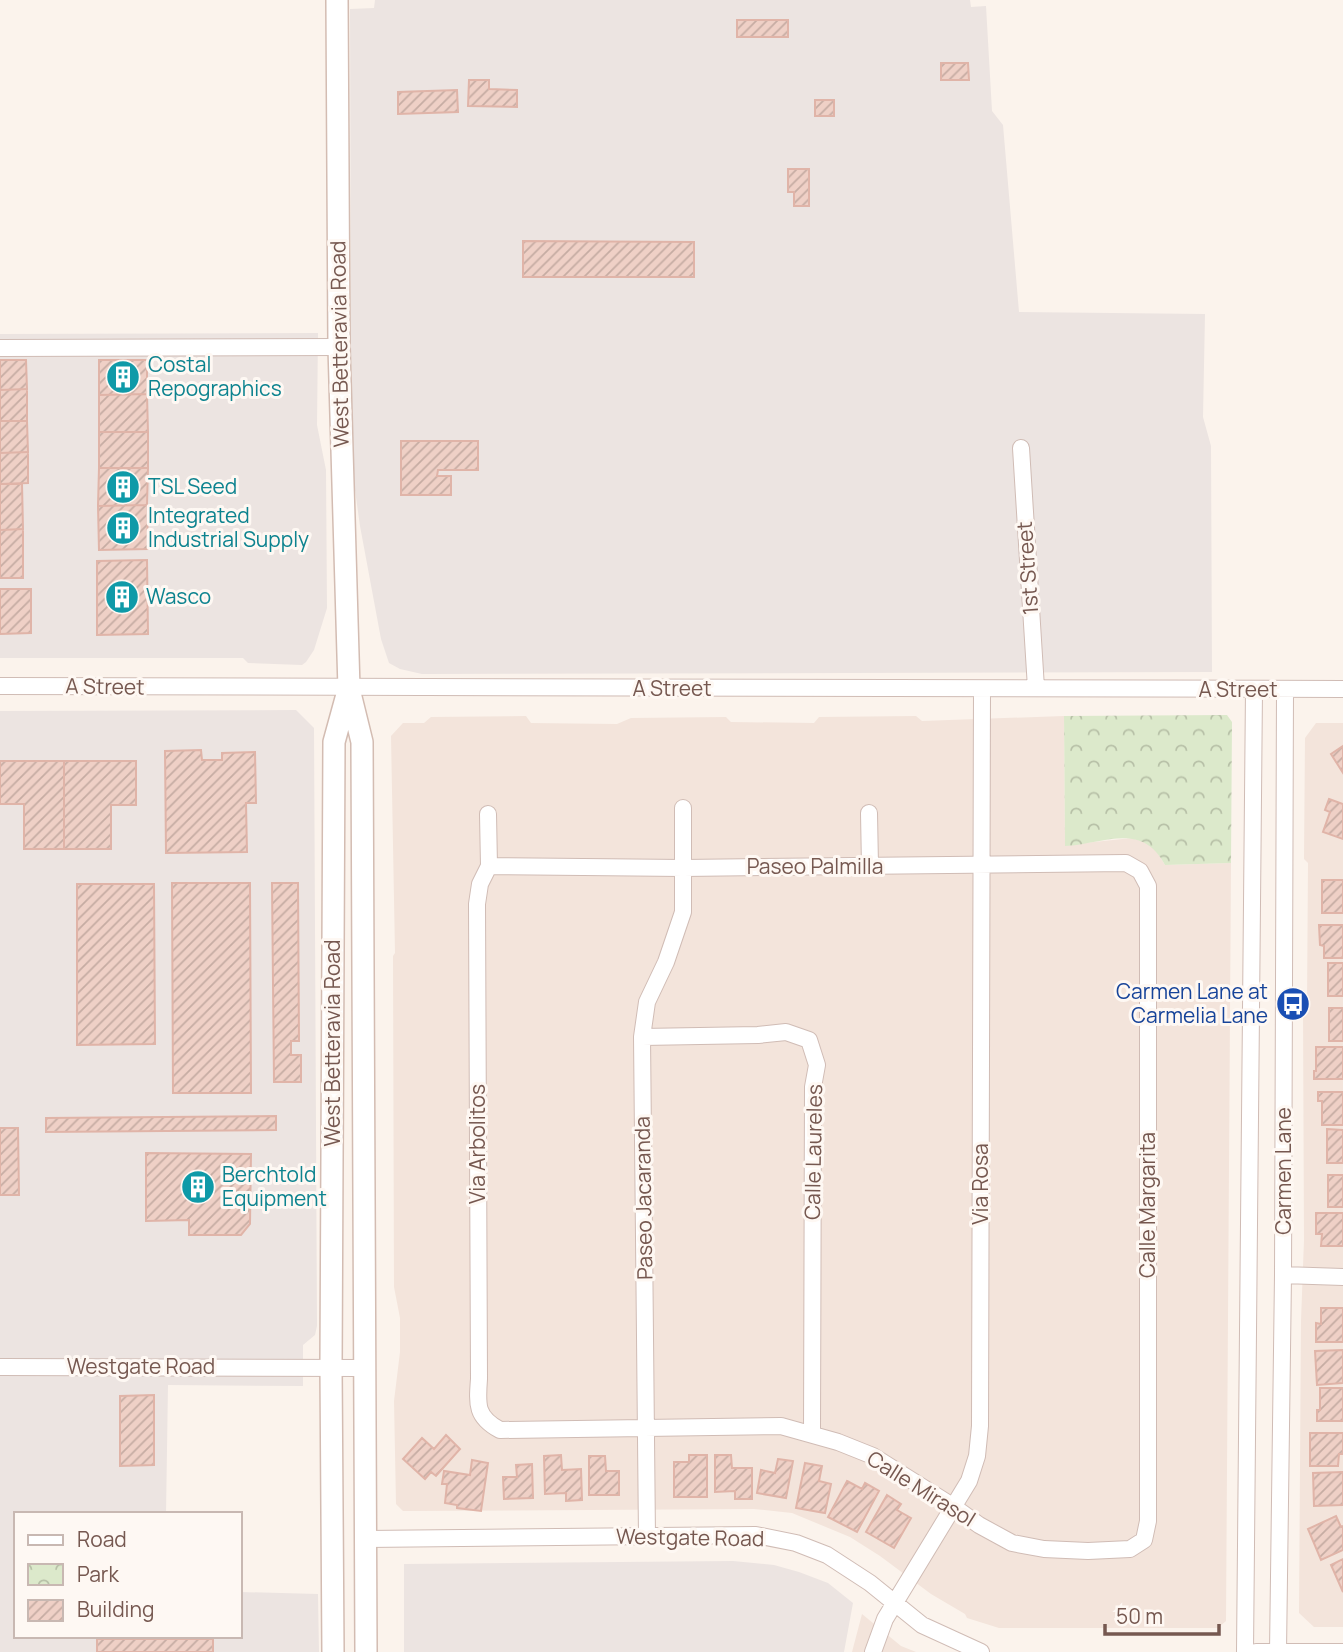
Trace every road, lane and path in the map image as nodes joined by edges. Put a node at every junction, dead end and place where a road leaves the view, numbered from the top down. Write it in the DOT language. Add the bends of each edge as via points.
graph roads {
  1 [pos="337,0"];
  2 [pos="339,347"];
  3 [pos="0,348"];
  4 [pos="1021,448"];
  5 [pos="0,686"];
  6 [pos="1036,688"];
  7 [pos="349,689"];
  8 [pos="982,689"];
  9 [pos="1343,689"];
  10 [pos="1254,690"];
  11 [pos="1285,690"];
  12 [pos="682,808"];
  13 [pos="869,813"];
  14 [pos="488,814"];
  15 [pos="982,865"];
  16 [pos="489,866"];
  17 [pos="870,866"];
  18 [pos="683,868"];
  19 [pos="1140,871"];
  20 [pos="642,1037"];
  21 [pos="1283,1275"];
  22 [pos="1343,1278"];
  23 [pos="0,1367"];
  24 [pos="331,1367"];
  25 [pos="365,1367"];
  26 [pos="485,1423"];
  27 [pos="648,1428"];
  28 [pos="812,1434"];
  29 [pos="954,1507"];
  30 [pos="648,1537"];
  31 [pos="366,1539"];
  32 [pos="1144,1540"];
  33 [pos="894,1603"];
  34 [pos="1279,1651"];
  35 [pos="333,1652"];
  36 [pos="366,1652"];
  37 [pos="873,1652"];
  38 [pos="981,1652"];
  39 [pos="1245,1652"];
  40 [pos="1256,1652"];
  41 [pos="1343,1652"];
  1 -- 2 [label="street, West Betteravia Road"];
  2 -- 3 [label="street"];
  2 -- 7 [label="street, West Betteravia Road"];
  4 -- 6 [label="street, 1st Street"];
  5 -- 7 [label="street, A Street"];
  6 -- 8 [label="street, A Street"];
  6 -- 10 [label="street, A Street"];
  7 -- 8 [label="street, A Street"];
  7 -- 24 [label="street, West Betteravia Road" via="334,742"];
  7 -- 25 [label="street, West Betteravia Road" via="362,742"];
  8 -- 15 [label="street, Via Rosa"];
  9 -- 11 [label="street, A Street"];
  10 -- 11 [label="street, A Street"];
  10 -- 39 [label="street, Carmen Lane"];
  11 -- 21 [label="street, Carmen Lane"];
  12 -- 18 [label="street, Paseo Jacaranda"];
  13 -- 17 [label="street"];
  14 -- 16 [label="street"];
  15 -- 17 [label="street, Paseo Palmilla"];
  15 -- 19 [label="street, Paseo Palmilla" via="1126,863"];
  15 -- 29 [label="street, Via Rosa" via="980,1426 969,1481"];
  16 -- 18 [label="street, Paseo Palmilla"];
  16 -- 26 [label="street, Via Arbolitos" via="477,904 477,1403"];
  17 -- 18 [label="street, Paseo Palmilla"];
  18 -- 20 [label="street, Paseo Jacaranda" via="683,912 647,1002"];
  19 -- 32 [label="street, Calle Margarita" via="1148,886 1148,1521"];
  20 -- 27 [label="street, Paseo Jacaranda"];
  20 -- 28 [label="street, Calle Laureles" via="786,1032 809,1040 817,1065 813,1087"];
  21 -- 22 [label="street"];
  21 -- 34 [label="street, Carmen Lane"];
  23 -- 24 [label="street, Westgate Road"];
  24 -- 25 [label="street, Westgate Road"];
  24 -- 35 [label="street, West Betteravia Road"];
  25 -- 31 [label="street, West Betteravia Road"];
  26 -- 27 [label="street, Calle Mirasol" via="500,1430"];
  27 -- 28 [label="street, Calle Mirasol" via="781,1426"];
  27 -- 30 [label="street, Paseo Jacaranda"];
  28 -- 29 [label="street, Calle Mirasol" via="873,1456"];
  29 -- 32 [label="street, Calle Mirasol" via="1012,1543 1044,1549 1130,1549"];
  29 -- 33 [label="street, Via Rosa"];
  30 -- 31 [label="street, Westgate Road"];
  30 -- 33 [label="street, Westgate Road" via="757,1535 796,1543 827,1555"];
  31 -- 36 [label="street, West Betteravia Road"];
  33 -- 37 [label="street, Via Rosa"];
  33 -- 38 [label="street, Westgate Road" via="922,1625"];
  34 -- 40 [label="street"];
  34 -- 41 [label="street"];
}
